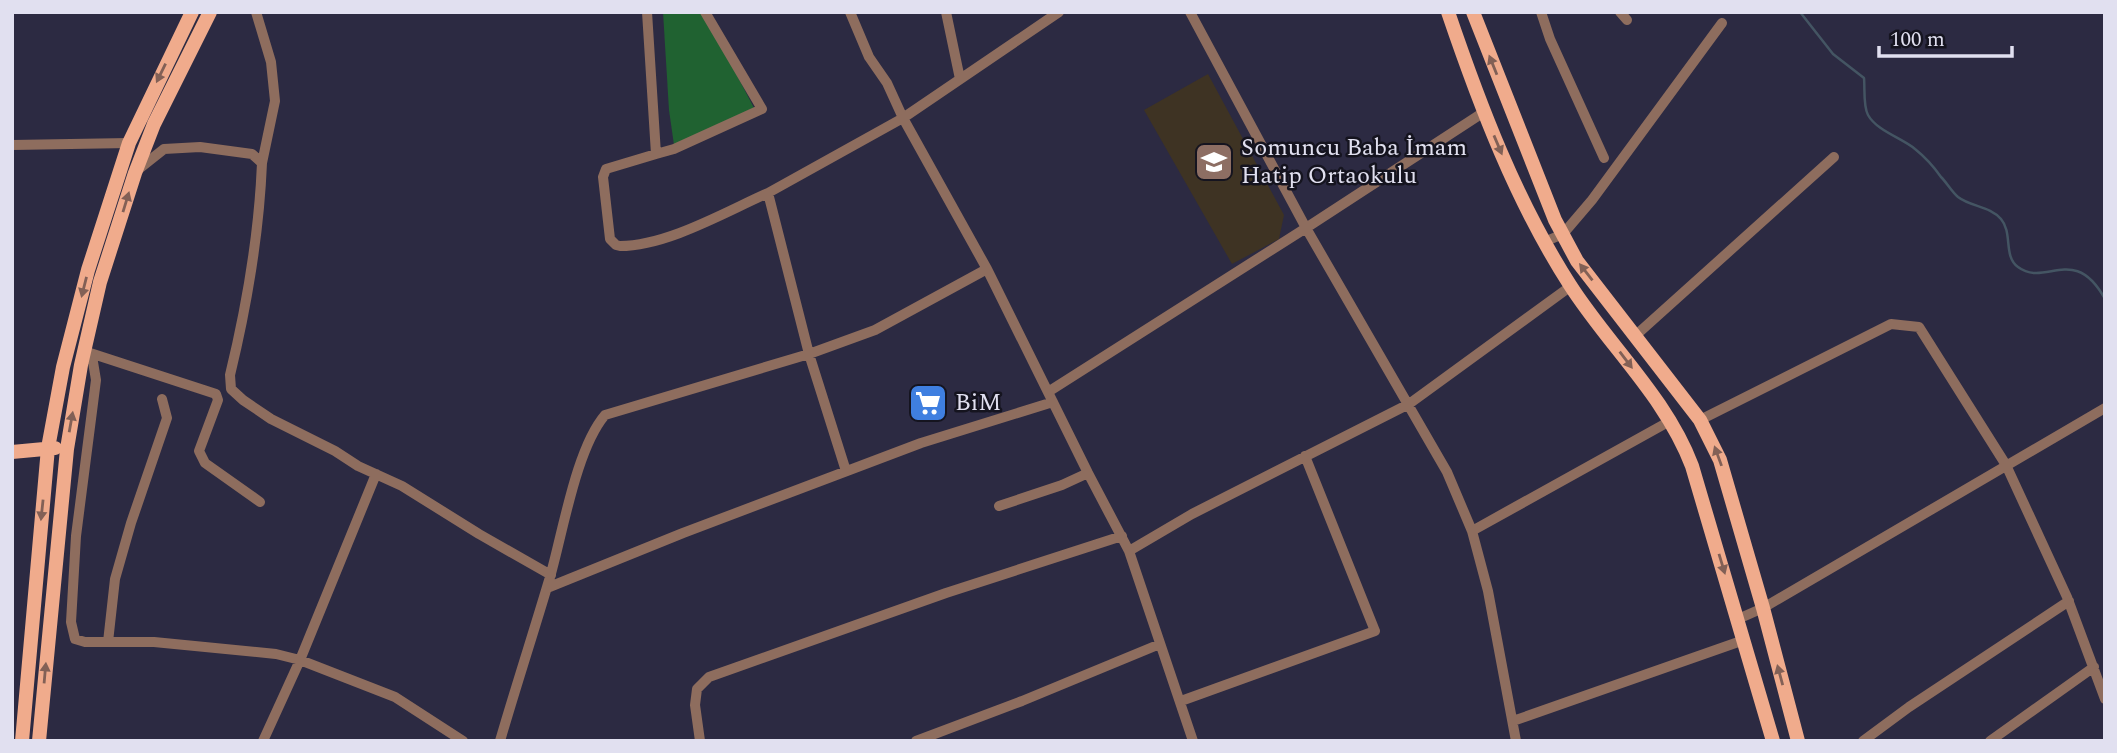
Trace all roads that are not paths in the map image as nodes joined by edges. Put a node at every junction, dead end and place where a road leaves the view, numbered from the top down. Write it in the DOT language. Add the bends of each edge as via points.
graph roads {
  1 [pos="192,12"];
  2 [pos="210,12"];
  3 [pos="256,12"];
  4 [pos="647,12"];
  5 [pos="705,12"];
  6 [pos="850,12"];
  7 [pos="946,12"];
  8 [pos="1059,12"];
  9 [pos="1190,12"];
  10 [pos="1448,12"];
  11 [pos="1473,12"];
  12 [pos="1541,12"];
  13 [pos="1723,23"];
  14 [pos="960,79"];
  15 [pos="1484,112"];
  16 [pos="903,118"];
  17 [pos="129,143"];
  18 [pos="12,145"];
  19 [pos="656,154"];
  20 [pos="1834,157"];
  21 [pos="1604,159"];
  22 [pos="262,163"];
  23 [pos="135,173"];
  24 [pos="768,194"];
  25 [pos="1307,228"];
  26 [pos="1563,234"];
  27 [pos="1544,242"];
  28 [pos="987,269"];
  29 [pos="1571,286"];
  30 [pos="1635,336"];
  31 [pos="84,352"];
  32 [pos="809,354"];
  33 [pos="1051,397"];
  34 [pos="162,399"];
  35 [pos="1409,404"];
  36 [pos="2105,408"];
  37 [pos="1700,420"];
  38 [pos="1670,421"];
  39 [pos="48,448"];
  40 [pos="67,449"];
  41 [pos="12,452"];
  42 [pos="1305,456"];
  43 [pos="2006,465"];
  44 [pos="846,471"];
  45 [pos="1087,473"];
  46 [pos="376,474"];
  47 [pos="260,502"];
  48 [pos="999,506"];
  49 [pos="1472,531"];
  50 [pos="1122,536"];
  51 [pos="1129,551"];
  52 [pos="551,575"];
  53 [pos="547,588"];
  54 [pos="2069,601"];
  55 [pos="1763,608"];
  56 [pos="1738,619"];
  57 [pos="1744,640"];
  58 [pos="108,642"];
  59 [pos="1160,645"];
  60 [pos="300,660"];
  61 [pos="2094,667"];
  62 [pos="2105,699"];
  63 [pos="1181,701"];
  64 [pos="1513,721"];
  65 [pos="22,741"];
  66 [pos="39,741"];
  67 [pos="263,741"];
  68 [pos="463,741"];
  69 [pos="500,741"];
  70 [pos="700,741"];
  71 [pos="916,741"];
  72 [pos="1193,741"];
  73 [pos="1516,741"];
  74 [pos="1773,741"];
  75 [pos="1798,741"];
  76 [pos="1863,741"];
  77 [pos="1990,741"];
  1 -- 17 [label="main road, one-way"];
  2 -- 23 [label="main road"];
  3 -- 22 [label="street" via="271,62 275,101"];
  4 -- 19 [label="street"];
  5 -- 19 [label="street" via="762,108"];
  6 -- 16 [label="street"];
  7 -- 14 [label="street"];
  8 -- 14 [label="street"];
  9 -- 25 [label="street"];
  10 -- 15 [label="main road"];
  26 -- 11 [label="main road, one-way"];
  12 -- 21 [label="street"];
  13 -- 26 [label="street"];
  14 -- 16 [label="street"];
  15 -- 25 [label="street"];
  15 -- 27 [label="main road, one-way"];
  16 -- 24 [label="street"];
  16 -- 28 [label="street"];
  17 -- 18 [label="street"];
  17 -- 39 [label="main road, one-way" via="88,270"];
  19 -- 24 [label="street" via="606,169 607,219 610,239 616,245 634,246 669,237"];
  20 -- 30 [label="street"];
  22 -- 23 [label="street" via="252,154 200,147 164,149"];
  22 -- 46 [label="street" via="256,247 231,389 271,419"];
  31 -- 23 [label="main road, one-way" via="100,282"];
  24 -- 32 [label="street"];
  25 -- 33 [label="street"];
  25 -- 35 [label="street"];
  26 -- 27 [label="street"];
  30 -- 26 [label="main road, one-way" via="1577,261"];
  27 -- 29 [label="main road"];
  28 -- 32 [label="street" via="875,330"];
  28 -- 33 [label="street"];
  29 -- 35 [label="street"];
  29 -- 38 [label="main road, one-way"];
  30 -- 37 [label="main road"];
  40 -- 31 [label="main road, one-way"];
  31 -- 47 [label="street" via="216,394 218,400 199,456"];
  31 -- 58 [label="street" via="93,362 96,380 76,536 71,631 75,639 85,642"];
  32 -- 44 [label="street"];
  32 -- 52 [label="street" via="605,415 594,427 585,453"];
  33 -- 44 [label="street"];
  33 -- 45 [label="street"];
  34 -- 58 [label="street" via="167,418 115,579"];
  35 -- 42 [label="street"];
  35 -- 49 [label="street" via="1447,472"];
  36 -- 43 [label="street"];
  37 -- 43 [label="street" via="1891,324 1919,327"];
  55 -- 37 [label="main road, one-way" via="1720,460"];
  38 -- 49 [label="street"];
  38 -- 56 [label="main road, one-way" via="1692,466"];
  39 -- 40 [label="main road"];
  39 -- 41 [label="main road"];
  39 -- 65 [label="main road, one-way"];
  66 -- 40 [label="main road, one-way"];
  42 -- 51 [label="street"];
  42 -- 63 [label="street" via="1375,631"];
  43 -- 54 [label="street"];
  43 -- 55 [label="street"];
  44 -- 53 [label="street"];
  45 -- 48 [label="street"];
  45 -- 50 [label="street"];
  46 -- 52 [label="street"];
  46 -- 60 [label="street"];
  49 -- 64 [label="street"];
  50 -- 51 [label="street"];
  50 -- 70 [label="street" via="709,677 697,689"];
  51 -- 59 [label="street"];
  52 -- 53 [label="street"];
  53 -- 69 [label="street"];
  54 -- 61 [label="street"];
  54 -- 76 [label="street"];
  55 -- 56 [label="street"];
  75 -- 55 [label="main road, one-way"];
  56 -- 57 [label="main road"];
  57 -- 64 [label="street"];
  57 -- 74 [label="main road"];
  58 -- 60 [label="street" via="154,642"];
  59 -- 63 [label="street"];
  59 -- 71 [label="street"];
  60 -- 67 [label="street"];
  60 -- 68 [label="street" via="395,696"];
  61 -- 62 [label="street"];
  61 -- 77 [label="street"];
  63 -- 72 [label="street"];
  64 -- 73 [label="street"];
}
